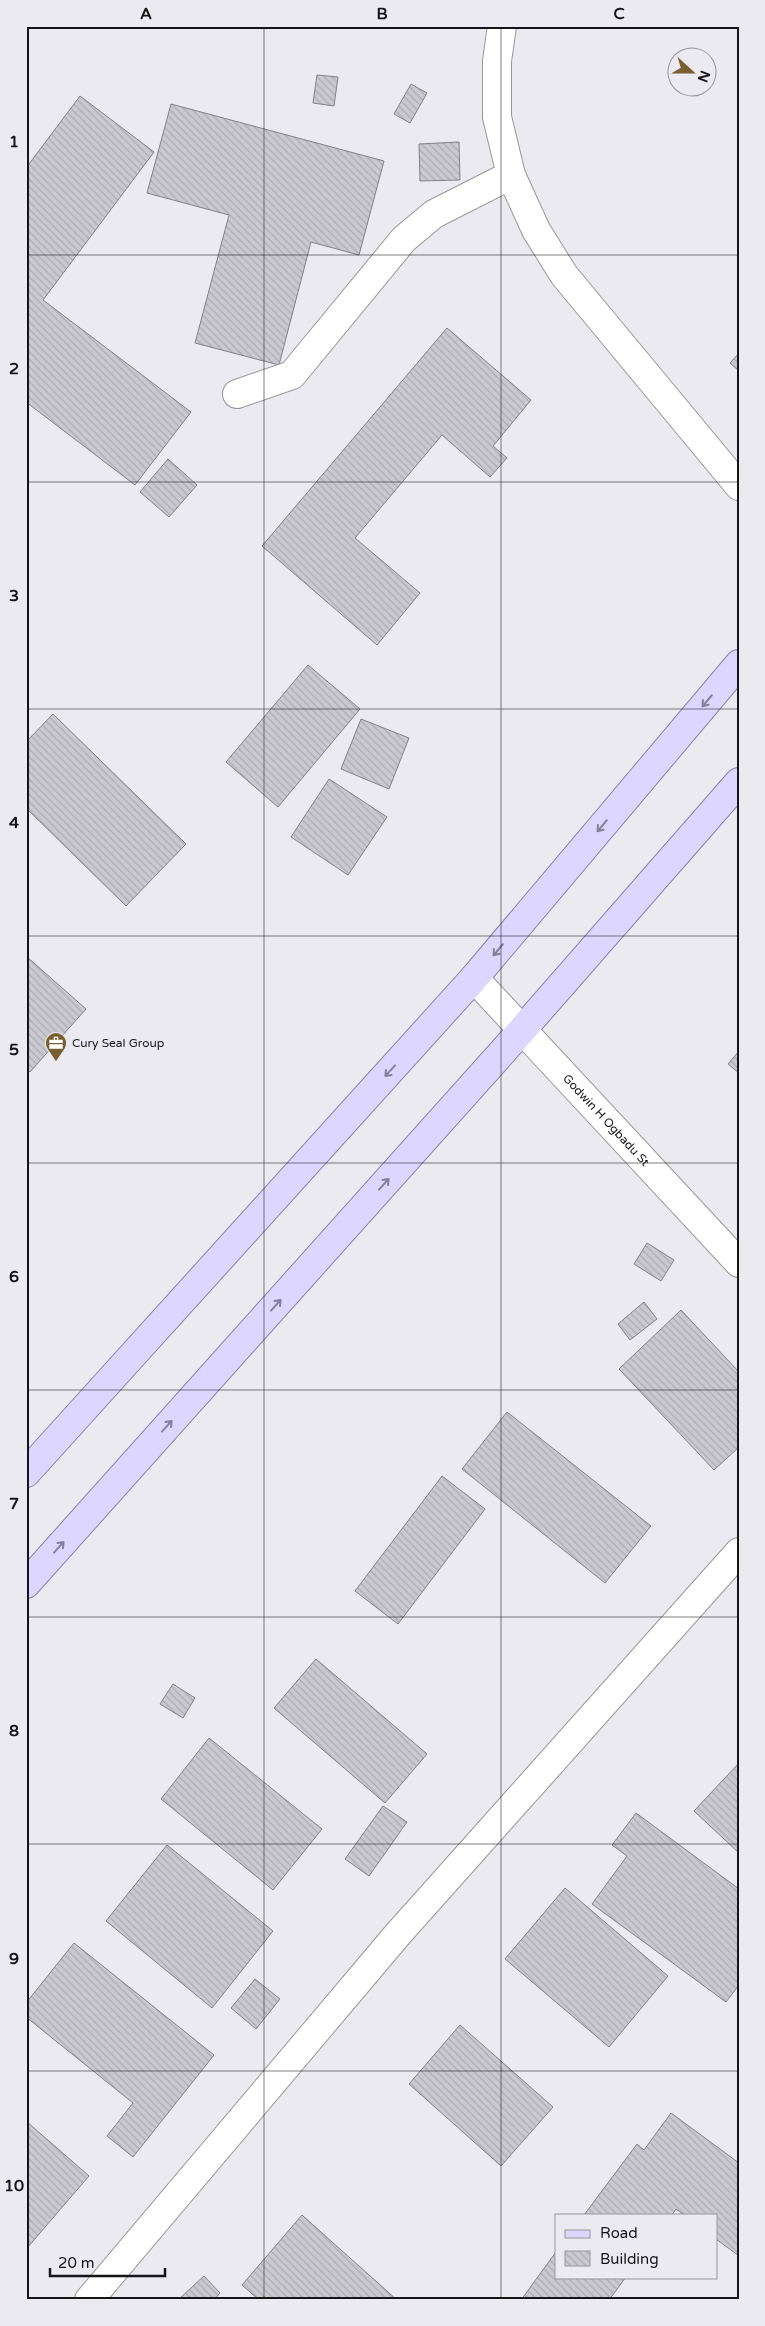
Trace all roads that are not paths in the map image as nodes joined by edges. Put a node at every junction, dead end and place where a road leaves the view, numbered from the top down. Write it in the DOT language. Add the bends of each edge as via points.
graph roads {
  1 [pos="502,26"];
  2 [pos="511,175"];
  3 [pos="237,394"];
  4 [pos="739,486"];
  5 [pos="739,664"];
  6 [pos="739,782"];
  7 [pos="474,978"];
  8 [pos="522,1030"];
  9 [pos="739,1263"];
  10 [pos="26,1473"];
  11 [pos="739,1552"];
  12 [pos="26,1584"];
  13 [pos="89,2300"];
  1 -- 2 [label="street" via="497,61 497,117"];
  2 -- 3 [label="street" via="434,214 404,239 292,375"];
  2 -- 4 [label="street" via="536,230 564,275"];
  5 -- 7 [label="main road, one-way"];
  6 -- 8 [label="main road"];
  7 -- 8 [label="street, Godwin H Ogbadu St"];
  7 -- 10 [label="main road, one-way"];
  8 -- 9 [label="street, Godwin H Ogbadu St"];
  12 -- 8 [label="main road, one-way"];
  11 -- 13 [label="street" via="398,1934"];
}
